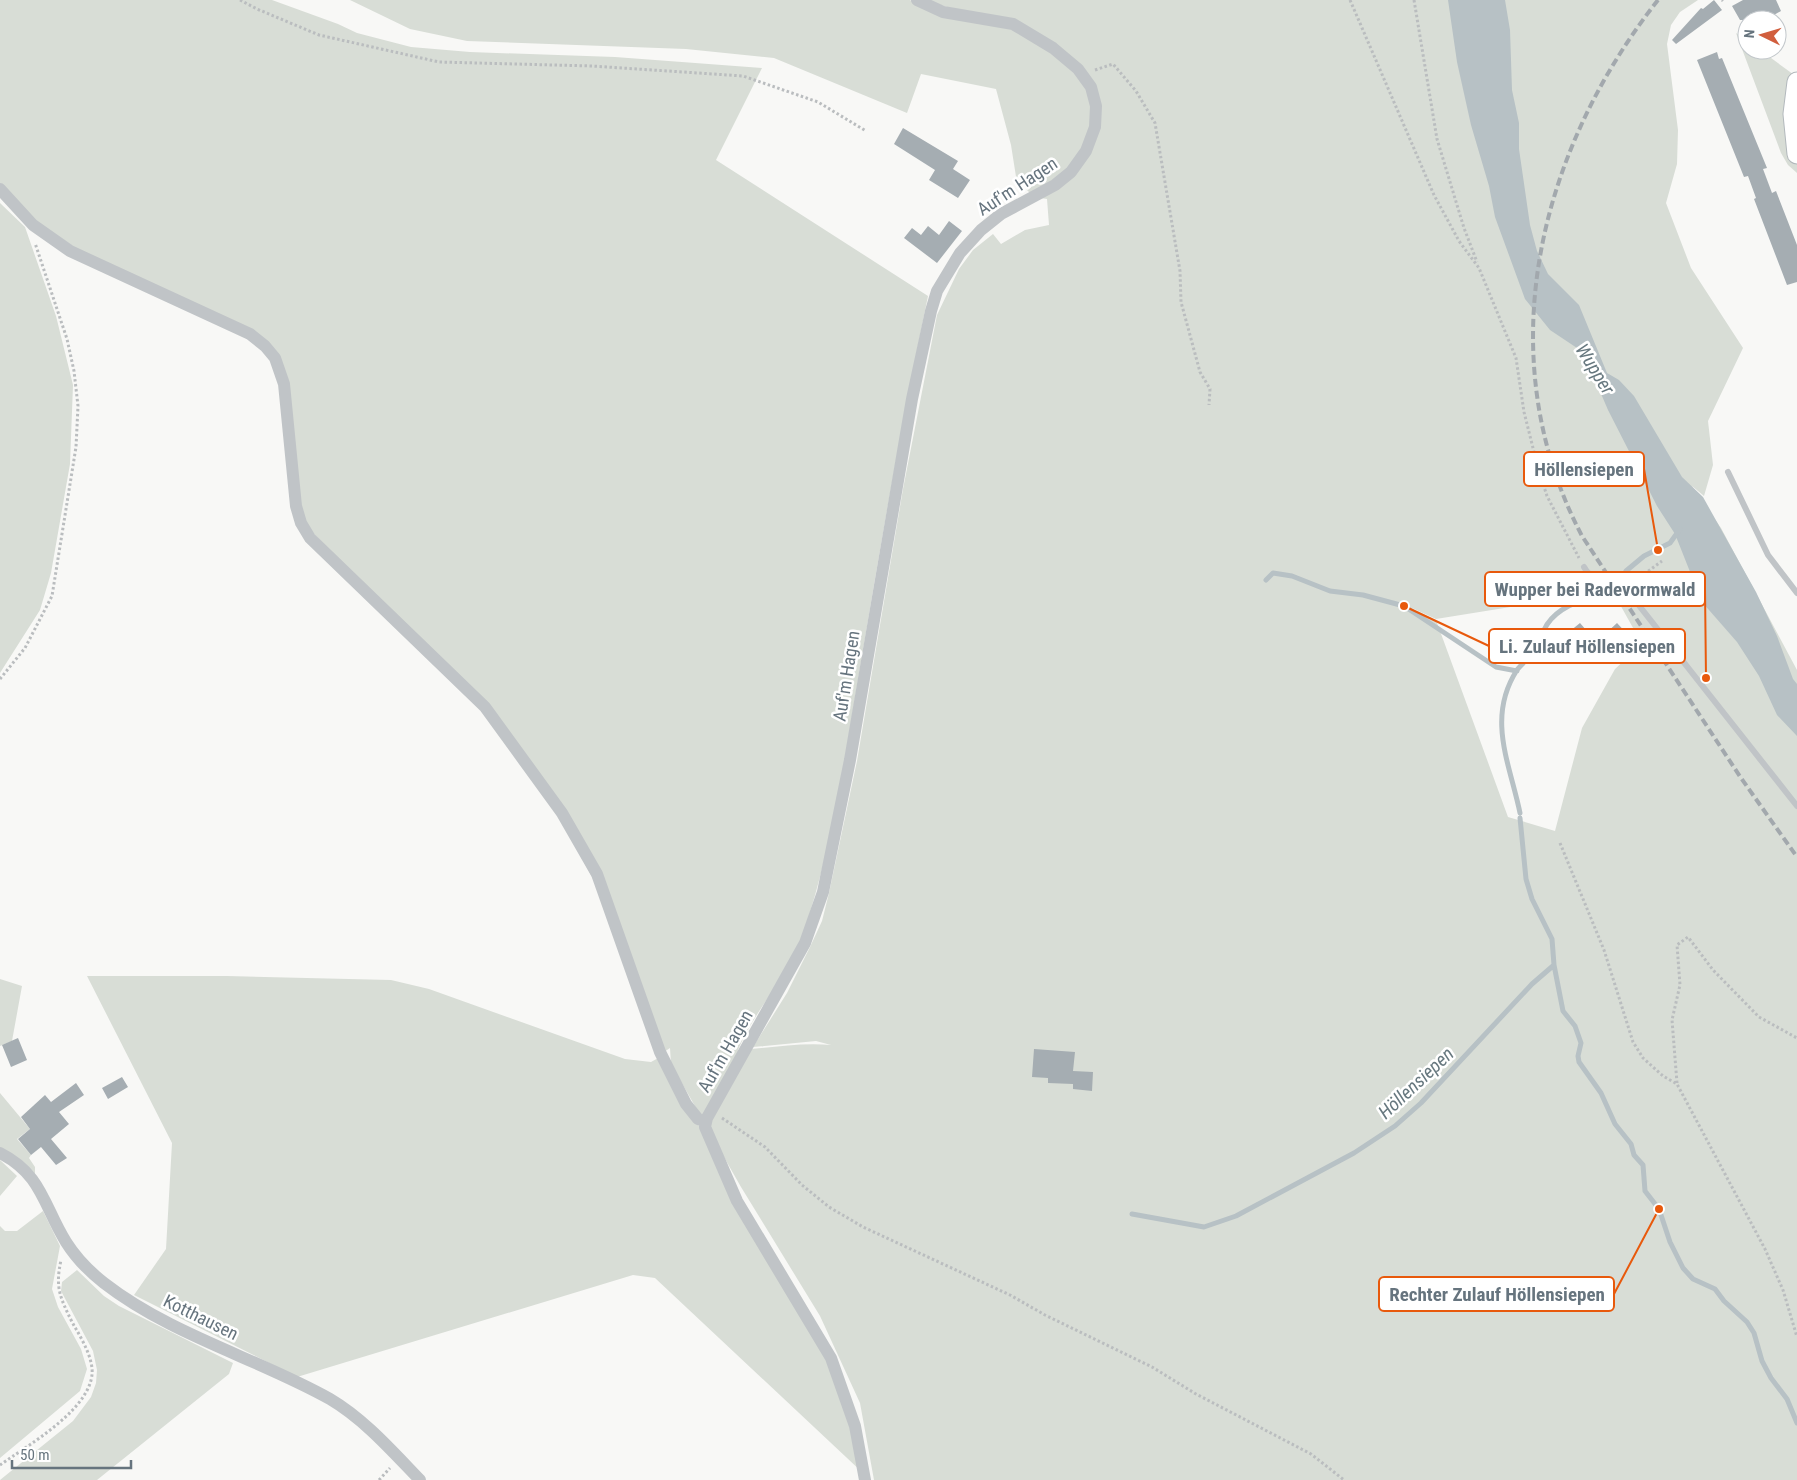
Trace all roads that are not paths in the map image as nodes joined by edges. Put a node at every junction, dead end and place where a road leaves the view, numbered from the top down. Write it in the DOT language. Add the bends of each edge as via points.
graph roads {
  1 [pos="917,0"];
  2 [pos="1797,82"];
  3 [pos="1797,154"];
  4 [pos="0,189"];
  5 [pos="1728,472"];
  6 [pos="1584,567"];
  7 [pos="1797,593"];
  8 [pos="1797,806"];
  9 [pos="709,1116"];
  10 [pos="0,1153"];
  11 [pos="420,1480"];
  12 [pos="865,1480"];
  1 -- 9 [label="street, Auf'm Hagen" via="943,12 1012,24 1053,48 1083,74 1091,87 1097,113 1093,134 1082,158 1060,182 1001,214 981,230 945,275 935,298 912,399 850,760 823,892 805,943"];
  2 -- 3 [label="main road" via="1793,114"];
  4 -- 9 [label="street" via="33,225 70,251 250,334 275,358 284,384 296,506 301,523 334,564 485,707 562,813 597,874 660,1052 686,1104 698,1119"];
  5 -- 7 [label="lane" via="1768,555"];
  6 -- 8 [label="lane" via="1588,574 1603,583 1626,589"];
  9 -- 12 [label="street" via="705,1132 737,1201 831,1358 855,1426"];
  10 -- 11 [label="street, Kotthausen" via="23,1170 42,1192 65,1241 88,1270 159,1318 330,1400 370,1429"];
}
